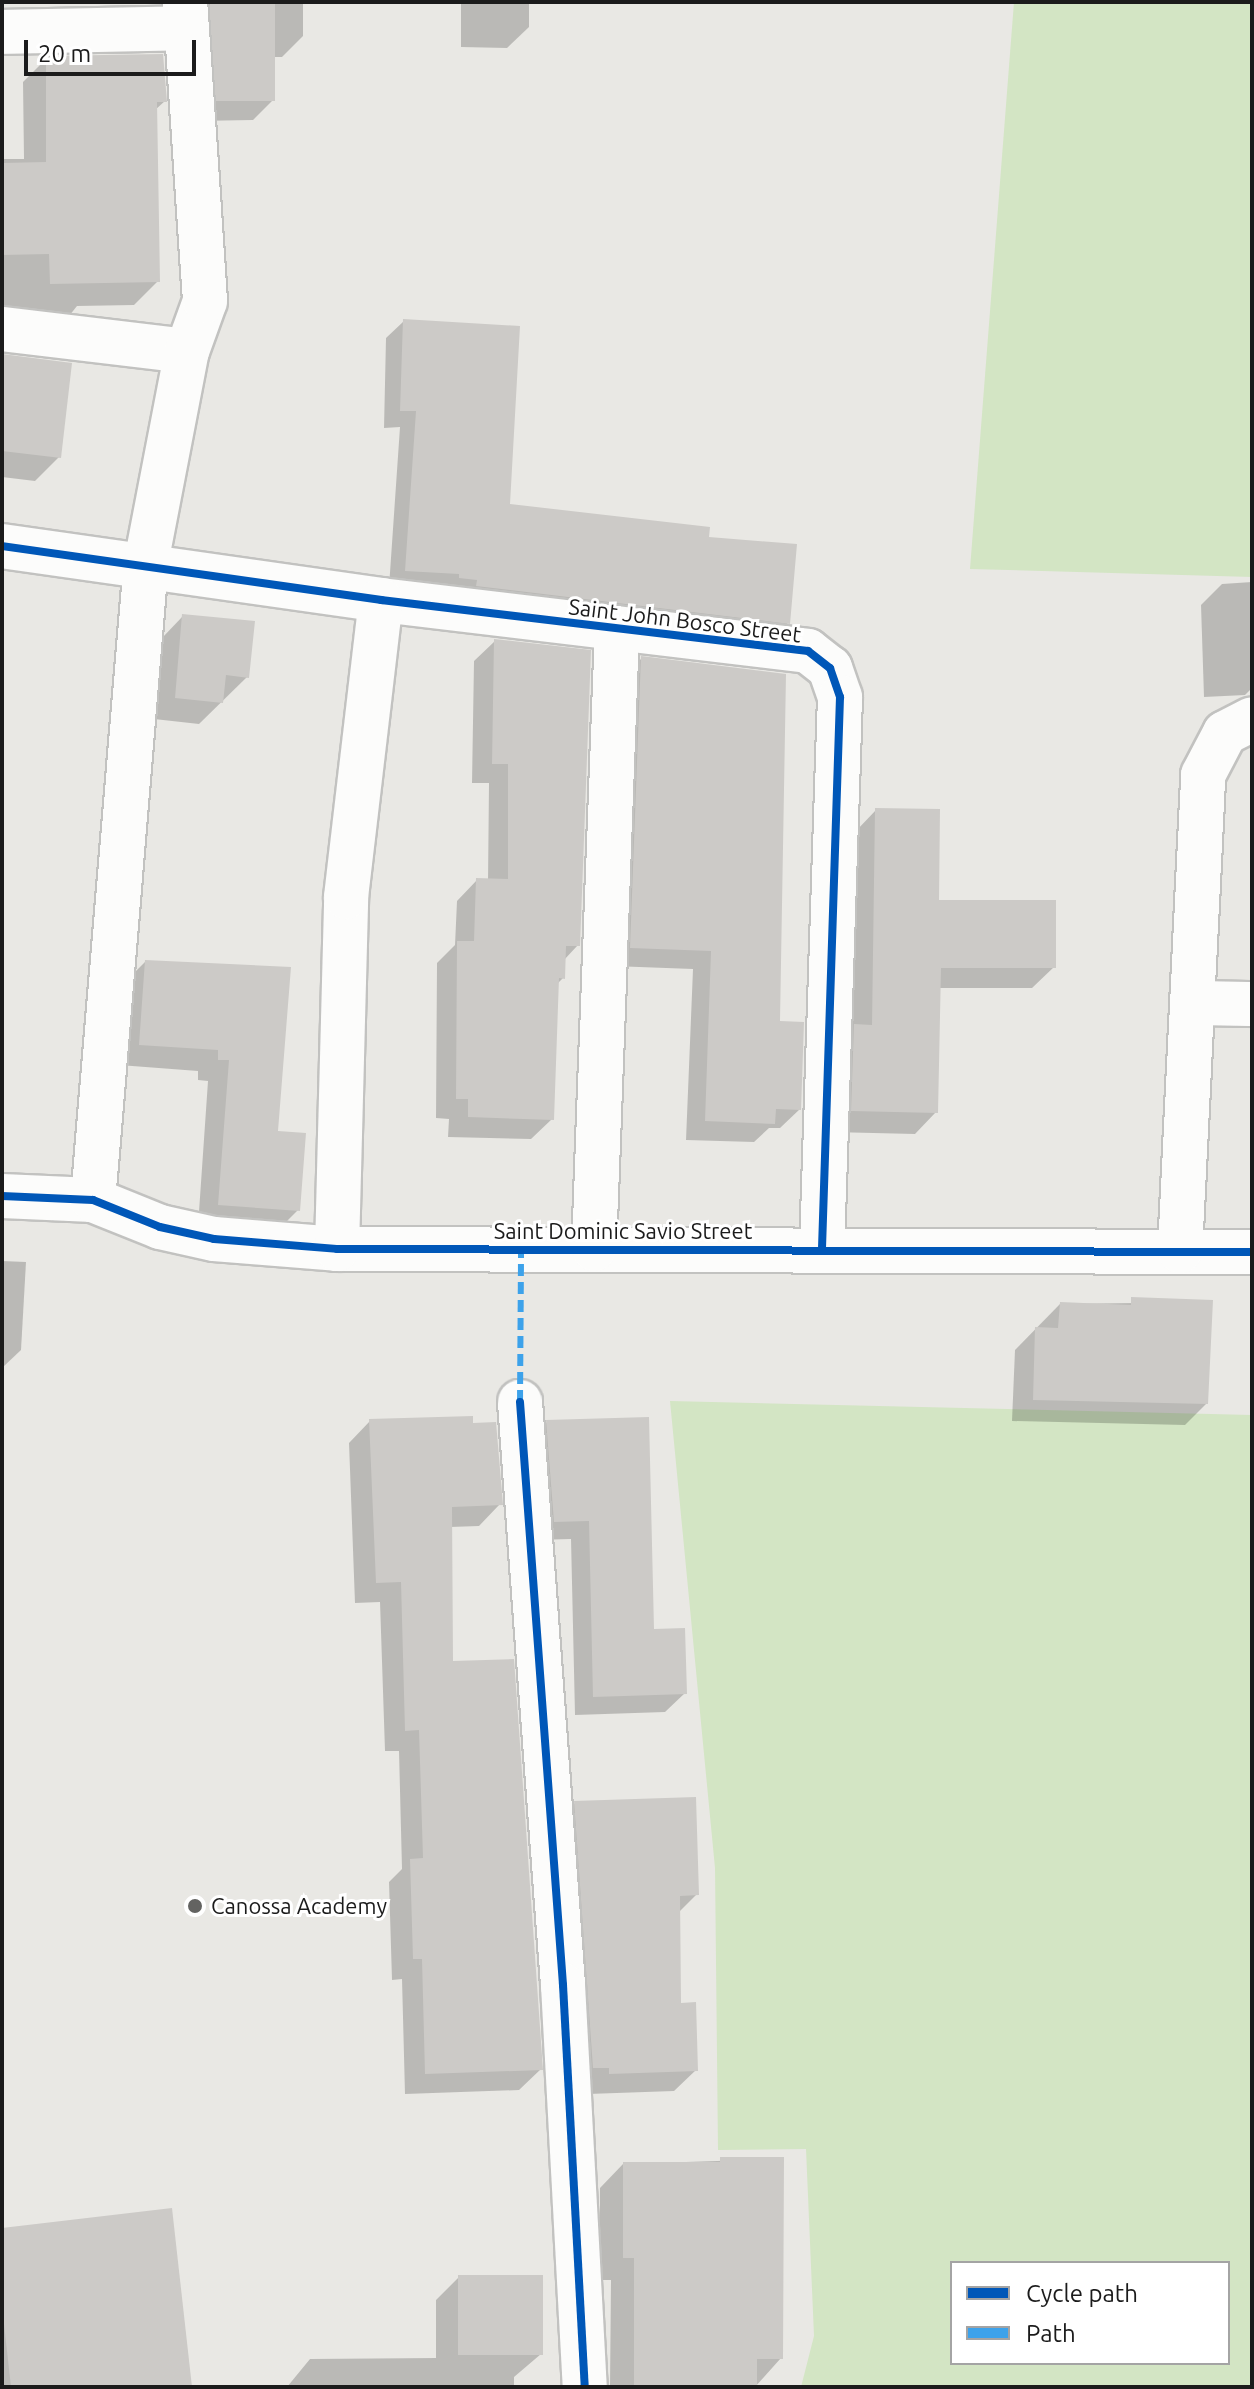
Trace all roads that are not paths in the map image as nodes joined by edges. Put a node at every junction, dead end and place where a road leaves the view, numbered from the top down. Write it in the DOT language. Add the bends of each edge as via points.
graph roads {
  1 [pos="186,15"];
  2 [pos="2,32"];
  3 [pos="2,329"];
  4 [pos="187,351"];
  5 [pos="2,546"];
  6 [pos="146,563"];
  7 [pos="381,600"];
  8 [pos="617,630"];
  9 [pos="1252,719"];
  10 [pos="1195,1003"];
  11 [pos="1252,1004"];
  12 [pos="2,1196"];
  13 [pos="93,1200"];
  14 [pos="822,1247"];
  15 [pos="337,1249"];
  16 [pos="594,1249"];
  17 [pos="1180,1251"];
  18 [pos="1252,1252"];
  19 [pos="520,1402"];
  20 [pos="585,2387"];
  1 -- 2 [label="street"];
  1 -- 4 [label="street" via="205,301"];
  3 -- 4 [label="street"];
  4 -- 6 [label="street"];
  5 -- 6 [label="street, Saint John Bosco Street"];
  6 -- 7 [label="street, Saint John Bosco Street"];
  6 -- 13 [label="street"];
  7 -- 8 [label="street, Saint John Bosco Street"];
  7 -- 15 [label="street" via="346,897"];
  8 -- 14 [label="street, Saint John Bosco Street" via="808,651 837,680"];
  8 -- 16 [label="street"];
  9 -- 10 [label="street" via="1225,733 1203,775"];
  10 -- 11 [label="street"];
  10 -- 17 [label="street"];
  12 -- 13 [label="street, Saint Dominic Savio Street"];
  13 -- 15 [label="street, Saint Dominic Savio Street" via="190,1235"];
  14 -- 16 [label="street, Saint Dominic Savio Street"];
  14 -- 17 [label="street, Saint Dominic Savio Street"];
  15 -- 16 [label="street, Saint Dominic Savio Street"];
  17 -- 18 [label="street, Saint Dominic Savio Street"];
  19 -- 20 [label="street" via="563,1985"];
}
